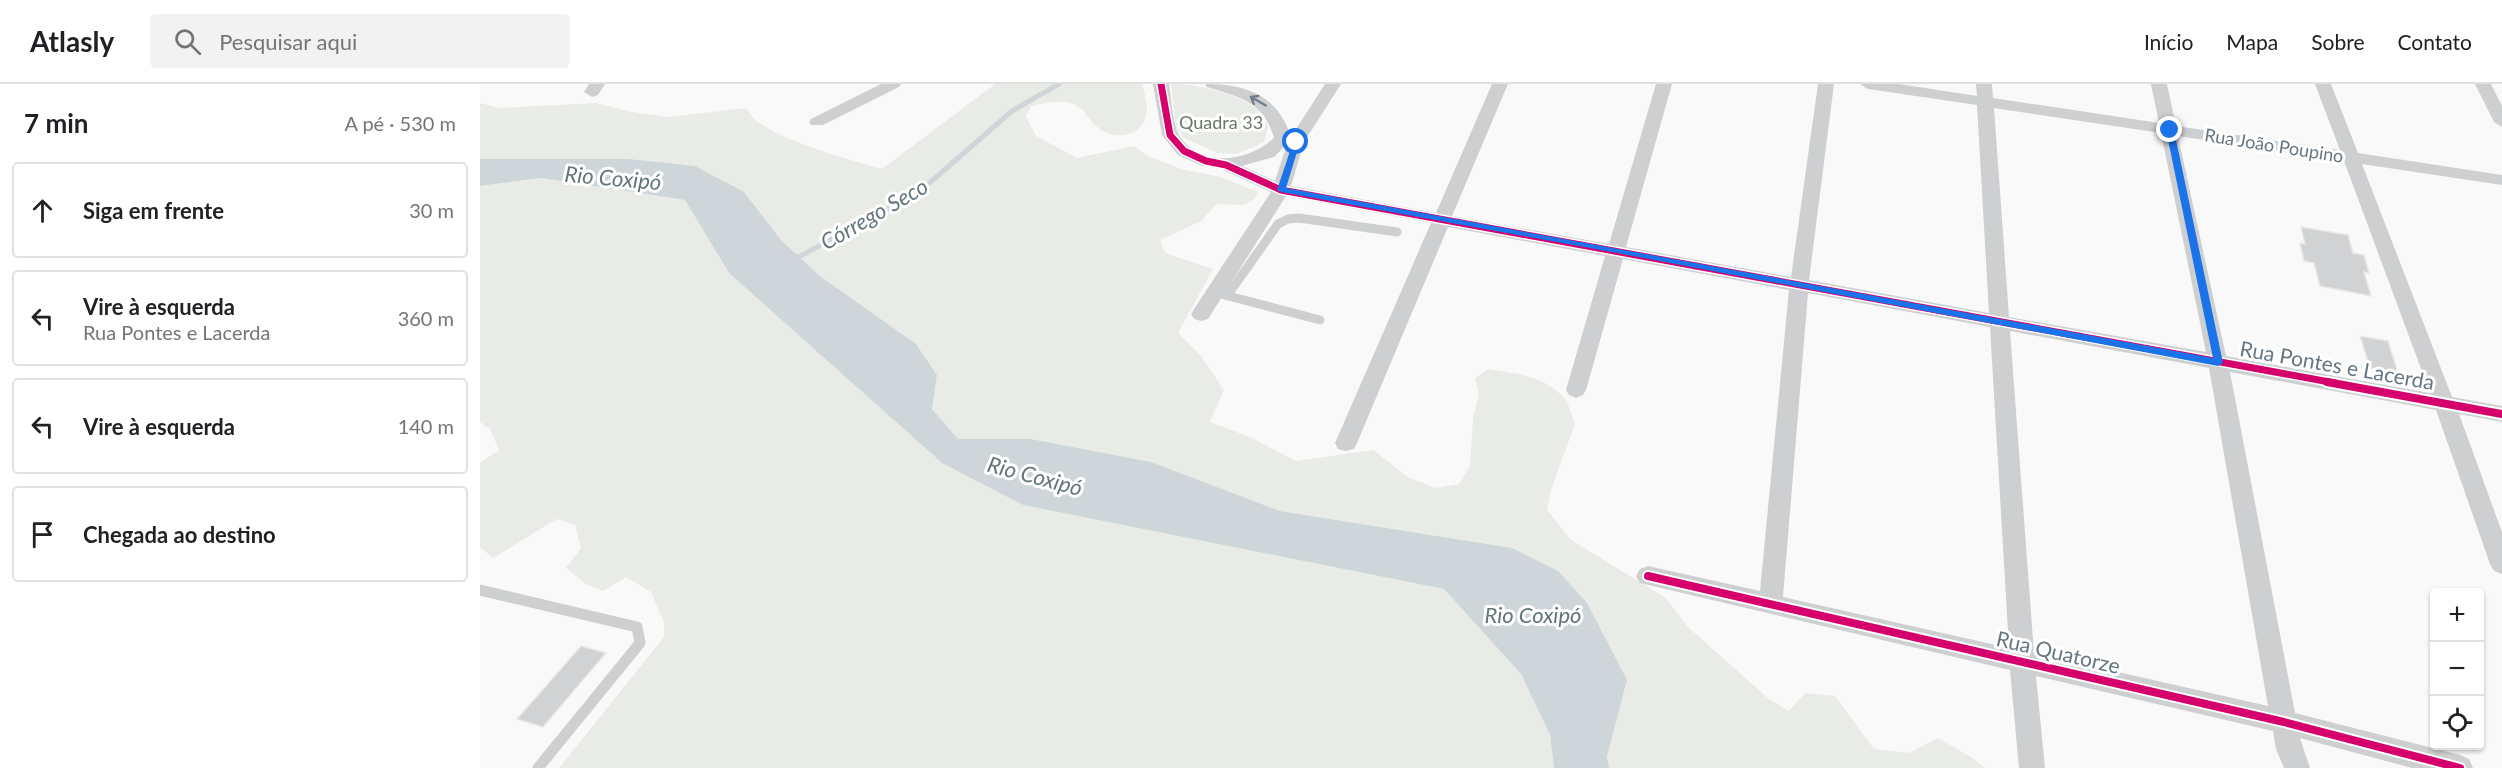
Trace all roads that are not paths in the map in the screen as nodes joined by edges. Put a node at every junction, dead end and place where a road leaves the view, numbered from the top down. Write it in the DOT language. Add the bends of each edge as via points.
graph roads {
  1 [pos="893,84"];
  2 [pos="1161,84"];
  3 [pos="1213,84"];
  4 [pos="1333,84"];
  5 [pos="1500,84"];
  6 [pos="1664,84"];
  7 [pos="1826,84"];
  8 [pos="1868,84"];
  9 [pos="2159,84"];
  10 [pos="2323,84"];
  11 [pos="2483,84"];
  12 [pos="1984,93"];
  13 [pos="817,122"];
  14 [pos="2502,122"];
  15 [pos="2170,130"];
  16 [pos="1289,141"];
  17 [pos="2350,157"];
  18 [pos="1226,165"];
  19 [pos="2502,180"];
  20 [pos="1281,190"];
  21 [pos="1444,218"];
  22 [pos="1397,232"];
  23 [pos="1617,250"];
  24 [pos="1799,285"];
  25 [pos="1221,294"];
  26 [pos="1200,314"];
  27 [pos="1320,320"];
  28 [pos="2001,321"];
  29 [pos="2218,363"];
  30 [pos="1576,390"];
  31 [pos="2444,403"];
  32 [pos="2502,414"];
  33 [pos="1346,443"];
  34 [pos="2502,564"];
  35 [pos="1648,576"];
  36 [pos="480,590"];
  37 [pos="1770,604"];
  38 [pos="2022,663"];
  39 [pos="2284,722"];
  40 [pos="2291,762"];
  41 [pos="538,768"];
  42 [pos="2032,768"];
  43 [pos="2460,768"];
  1 -- 13 [label="street"];
  2 -- 18 [label="street, Rua Pontes e Lacerda" via="1170,135 1184,151"];
  16 -- 3 [label="street, one-way" via="1267,106"];
  4 -- 16 [label="street"];
  5 -- 21 [label="street"];
  6 -- 23 [label="street"];
  7 -- 24 [label="street"];
  8 -- 12 [label="street, Rua João Poupino"];
  9 -- 15 [label="street"];
  10 -- 17 [label="street"];
  11 -- 14 [label="street"];
  12 -- 15 [label="street, Rua João Poupino"];
  12 -- 28 [label="street"];
  15 -- 17 [label="street, Rua João Poupino"];
  15 -- 29 [label="street"];
  16 -- 18 [label="street" via="1268,153"];
  16 -- 20 [label="street"];
  17 -- 19 [label="street, Rua João Poupino"];
  17 -- 31 [label="street"];
  18 -- 20 [label="street, Rua Pontes e Lacerda"];
  20 -- 21 [label="street, Rua Pontes e Lacerda"];
  20 -- 25 [label="street"];
  21 -- 23 [label="street, Rua Pontes e Lacerda"];
  21 -- 33 [label="street"];
  22 -- 25 [label="lane" via="1288,219 1278,224"];
  23 -- 24 [label="street, Rua Pontes e Lacerda"];
  23 -- 30 [label="street"];
  24 -- 28 [label="street, Rua Pontes e Lacerda"];
  24 -- 37 [label="street"];
  25 -- 26 [label="street"];
  25 -- 27 [label="lane"];
  28 -- 29 [label="street, Rua Pontes e Lacerda"];
  28 -- 38 [label="street"];
  29 -- 31 [label="street, Rua Pontes e Lacerda"];
  29 -- 39 [label="street"];
  31 -- 32 [label="street, Rua Pontes e Lacerda"];
  31 -- 34 [label="street"];
  35 -- 37 [label="street, Rua Quatorze"];
  36 -- 41 [label="lane" via="637,627 640,643"];
  37 -- 38 [label="street, Rua Quatorze"];
  38 -- 39 [label="street, Rua Quatorze"];
  38 -- 42 [label="street"];
  39 -- 40 [label="street"];
  39 -- 43 [label="street, Rua Quatorze"];
}
